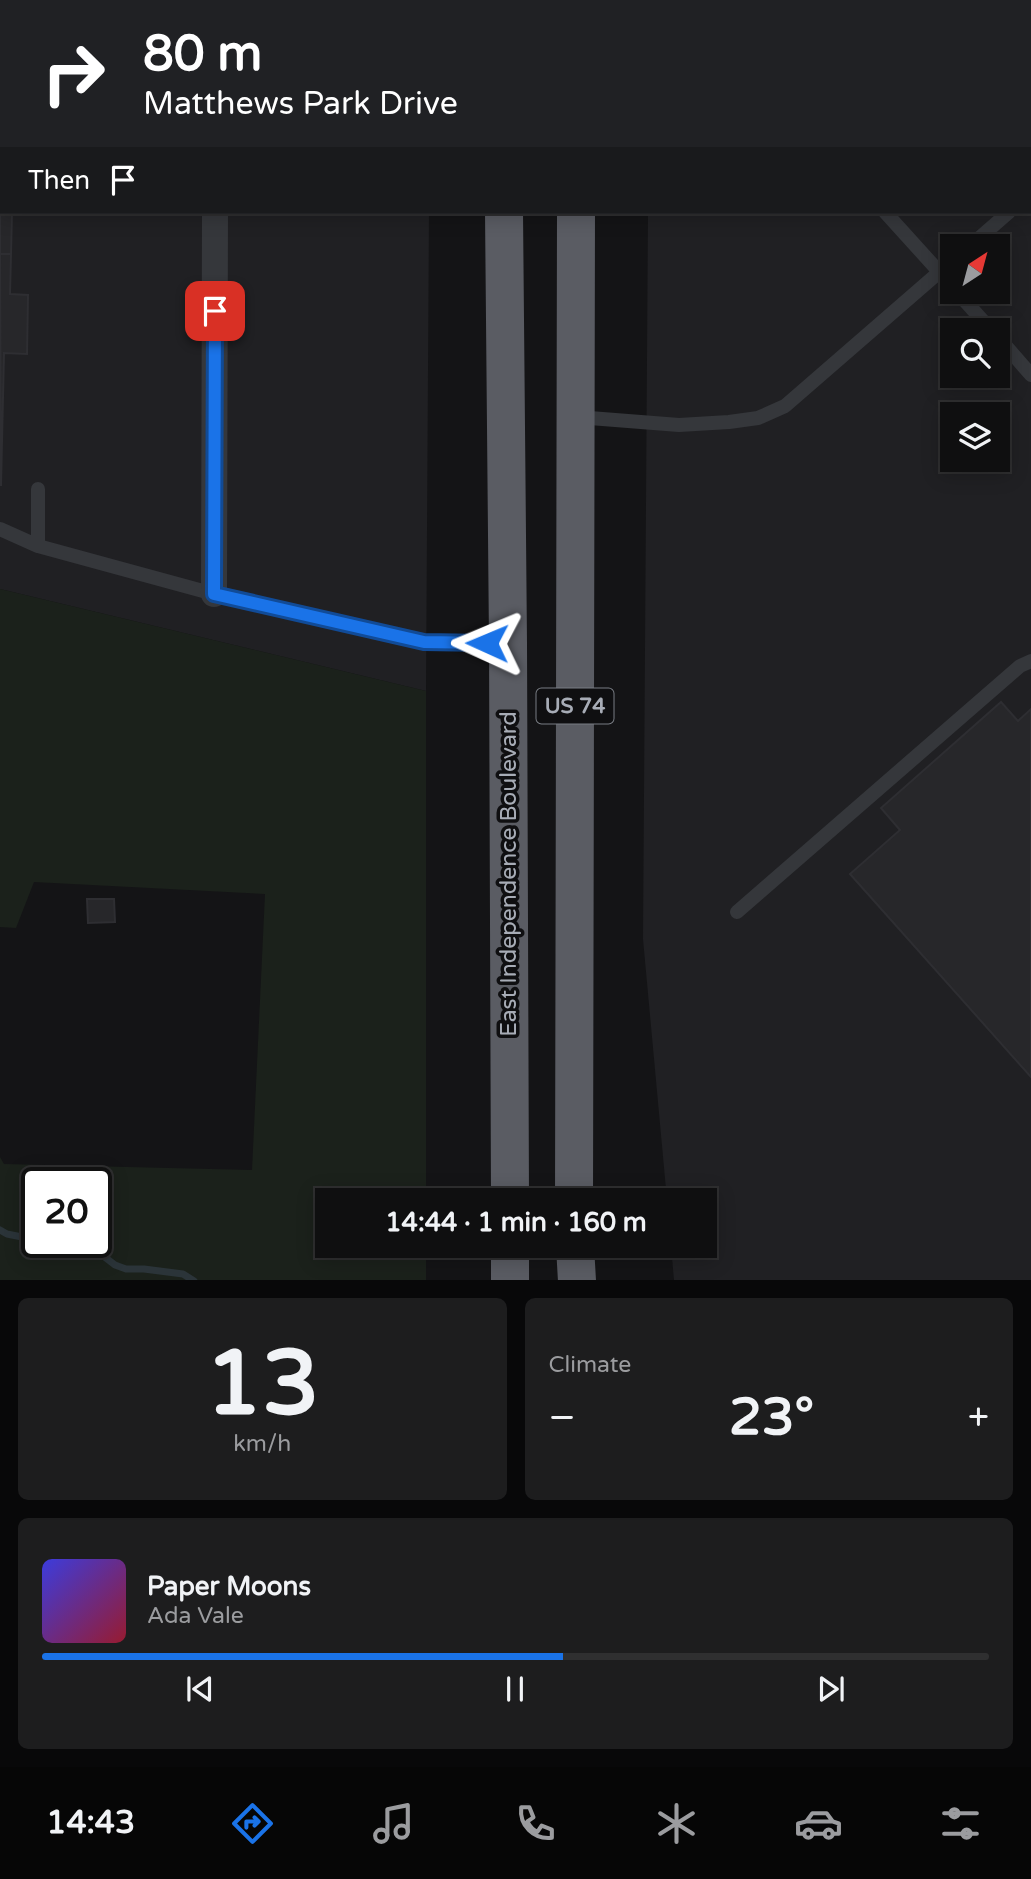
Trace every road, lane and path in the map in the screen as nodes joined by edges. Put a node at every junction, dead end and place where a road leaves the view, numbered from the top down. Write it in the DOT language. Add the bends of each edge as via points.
graph roads {
  1 [pos="215,214"];
  2 [pos="504,214"];
  3 [pos="576,214"];
  4 [pos="887,214"];
  5 [pos="1007,214"];
  6 [pos="984,234"];
  7 [pos="939,272"];
  8 [pos="968,304"];
  9 [pos="980,318"];
  10 [pos="1010,350"];
  11 [pos="1031,374"];
  12 [pos="575,416"];
  13 [pos="38,488"];
  14 [pos="0,529"];
  15 [pos="38,546"];
  16 [pos="214,594"];
  17 [pos="508,643"];
  18 [pos="1031,661"];
  19 [pos="737,912"];
  20 [pos="510,1188"];
  21 [pos="574,1188"];
  22 [pos="510,1258"];
  23 [pos="573,1258"];
  24 [pos="575,1258"];
  25 [pos="510,1280"];
  26 [pos="571,1280"];
  27 [pos="577,1280"];
  1 -- 16 [label="street"];
  2 -- 17 [label="highway, East Independence Boulevard / US 74"];
  3 -- 12 [label="highway, US 74"];
  4 -- 7 [label="lane"];
  5 -- 6 [label="lane"];
  7 -- 12 [label="lane" via="785,406 758,418 679,425"];
  8 -- 9 [label="lane"];
  10 -- 11 [label="lane"];
  12 -- 21 [label="highway, US 74"];
  13 -- 15 [label="lane"];
  14 -- 15 [label="lane"];
  15 -- 16 [label="lane"];
  16 -- 17 [label="lane" via="424,642"];
  17 -- 20 [label="highway, East Independence Boulevard / US 74"];
  18 -- 19 [label="lane"];
  22 -- 25 [label="highway"];
  23 -- 26 [label="highway"];
  24 -- 27 [label="highway"];
}
